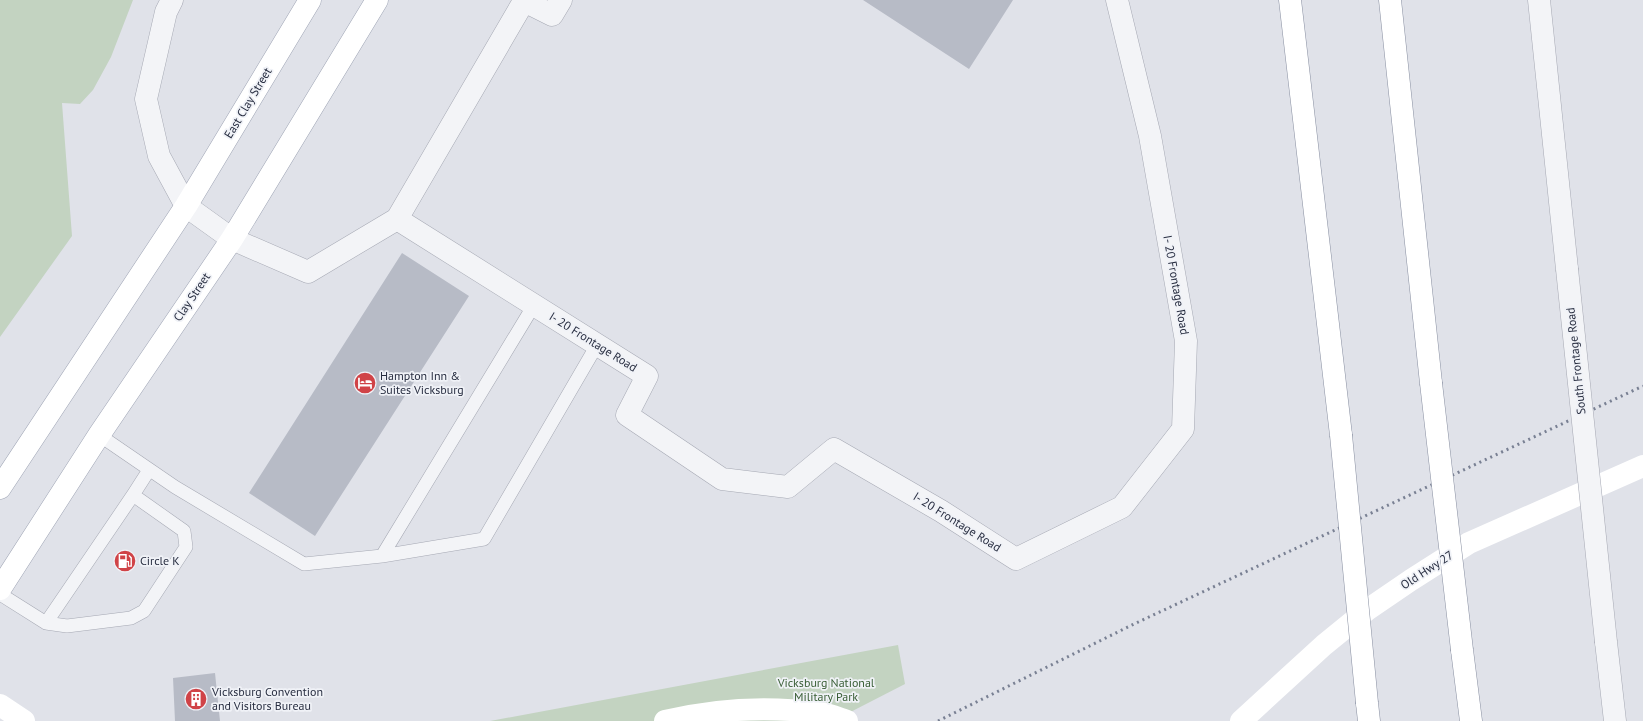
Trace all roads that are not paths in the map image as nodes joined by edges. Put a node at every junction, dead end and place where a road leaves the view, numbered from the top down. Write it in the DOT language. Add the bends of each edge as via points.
graph roads {
  1 [pos="172,0"];
  2 [pos="310,0"];
  3 [pos="376,0"];
  4 [pos="561,0"];
  5 [pos="1117,0"];
  6 [pos="1290,0"];
  7 [pos="1390,0"];
  8 [pos="1539,0"];
  9 [pos="186,206"];
  10 [pos="397,219"];
  11 [pos="232,239"];
  12 [pos="534,305"];
  13 [pos="597,345"];
  14 [pos="99,435"];
  15 [pos="1643,466"];
  16 [pos="149,470"];
  17 [pos="0,488"];
  18 [pos="133,495"];
  19 [pos="382,556"];
  20 [pos="0,589"];
  21 [pos="0,594"];
  22 [pos="46,623"];
  23 [pos="0,705"];
  24 [pos="1368,712"];
  25 [pos="24,721"];
  26 [pos="665,721"];
  27 [pos="847,721"];
  28 [pos="1241,721"];
  29 [pos="1471,721"];
  30 [pos="1615,721"];
  1 -- 9 [label="street" via="166,12 146,99 159,156"];
  2 -- 9 [label="main road, East Clay Street"];
  3 -- 11 [label="main road, Clay Street"];
  4 -- 10 [label="street" via="552,16 524,1"];
  5 -- 13 [label="street, I- 20 Frontage Road" via="1150,136 1186,341 1183,428 1122,507 1016,559 941,511 834,449 788,487 722,479 627,415 647,376"];
  6 -- 24 [label="main road, bridge" via="1341,435"];
  7 -- 29 [label="main road, bridge"];
  8 -- 30 [label="street, South Frontage Road, bridge"];
  9 -- 11 [label="street"];
  9 -- 17 [label="main road"];
  10 -- 11 [label="street" via="308,272"];
  10 -- 12 [label="street, I- 20 Frontage Road"];
  11 -- 14 [label="main road, Clay Street"];
  12 -- 13 [label="street, I- 20 Frontage Road"];
  12 -- 19 [label="lane"];
  13 -- 19 [label="lane" via="484,539"];
  14 -- 16 [label="lane"];
  14 -- 20 [label="main road, Clay Street"];
  15 -- 28 [label="main road, Old Hwy 27" via="1469,543 1410,580 1324,645"];
  16 -- 18 [label="lane"];
  16 -- 19 [label="lane" via="304,564"];
  18 -- 22 [label="lane"];
  18 -- 22 [label="lane" via="184,531 186,548 144,611 131,618 67,626"];
  21 -- 22 [label="lane"];
  23 -- 25 [label="main road"];
  26 -- 27 [label="main road" via="730,710 774,709 822,713"];
}
